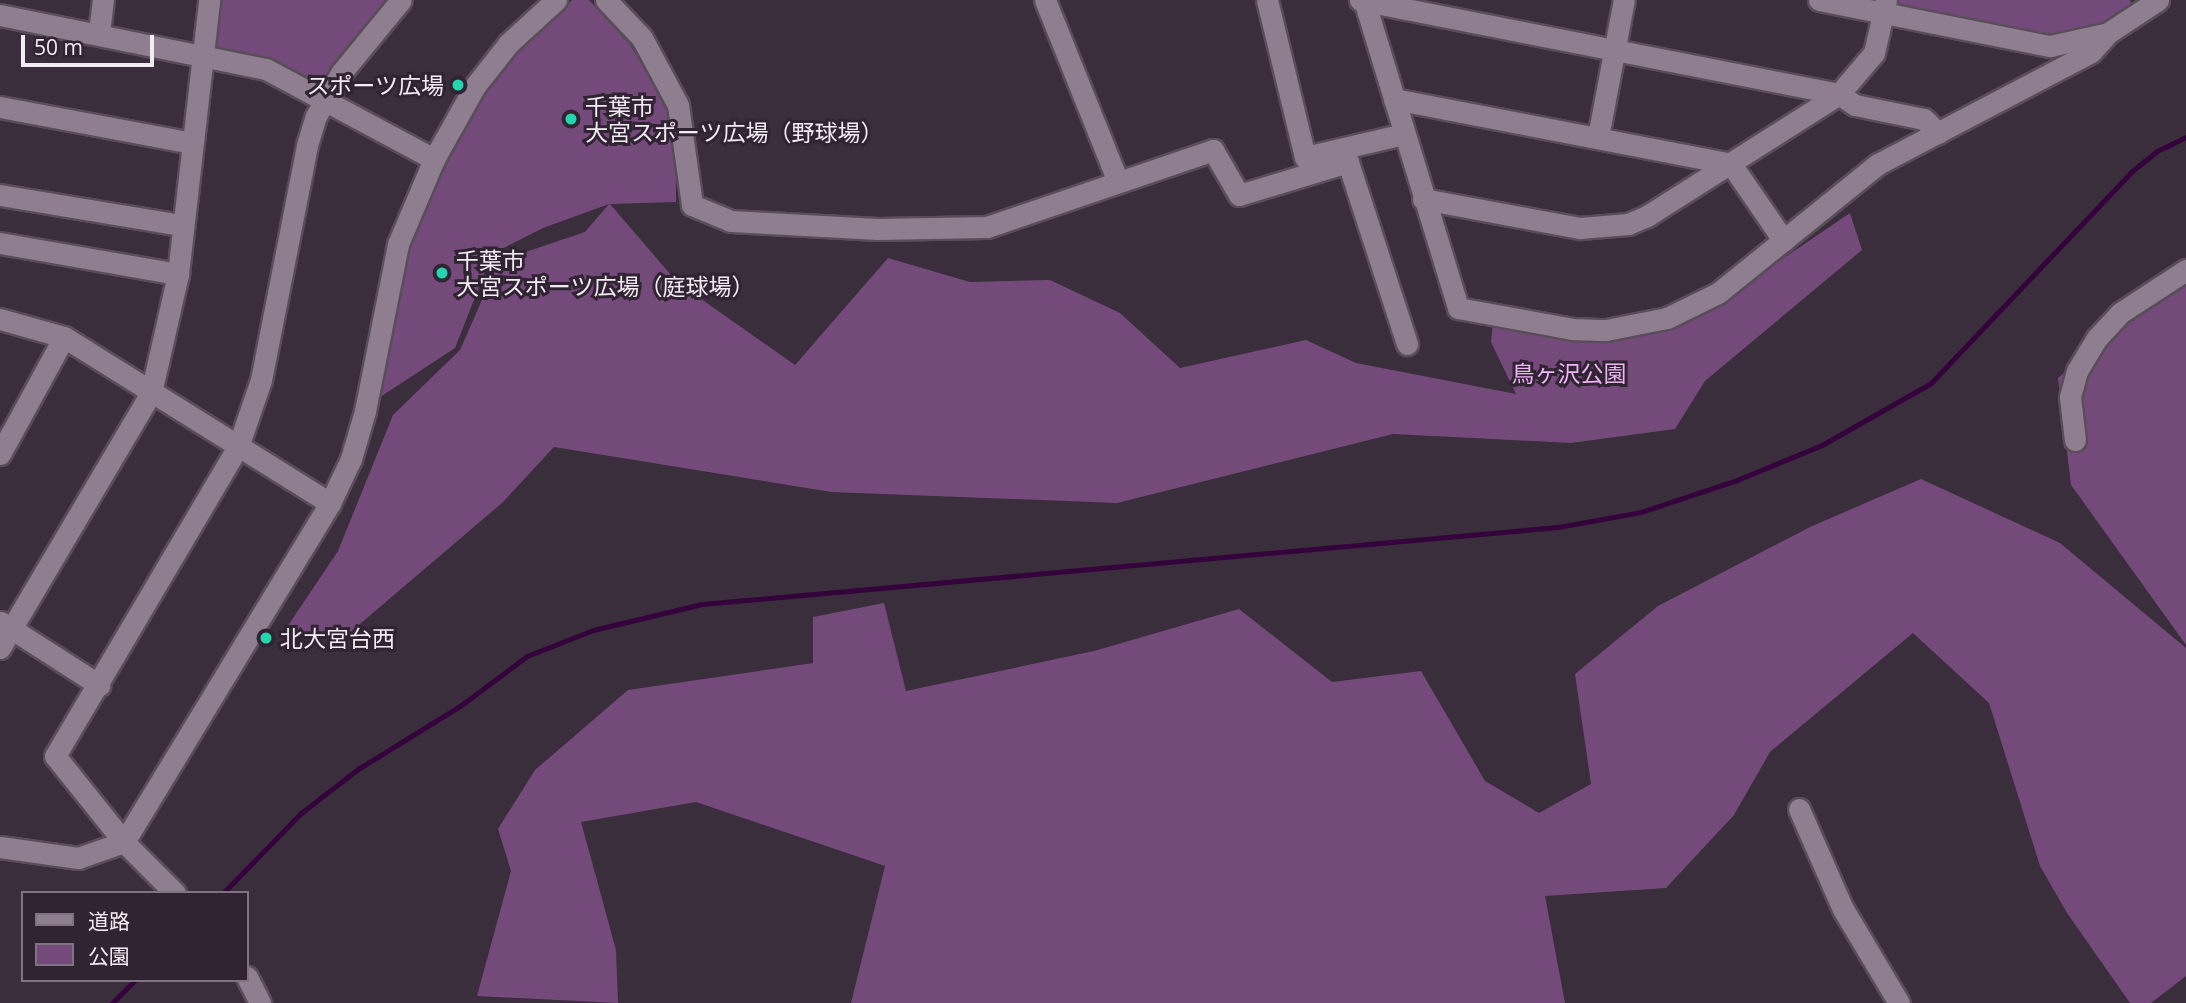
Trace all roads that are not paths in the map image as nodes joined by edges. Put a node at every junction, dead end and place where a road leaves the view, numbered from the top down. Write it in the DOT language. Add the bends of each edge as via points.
graph roads {
  1 [pos="103,0"];
  2 [pos="209,0"];
  3 [pos="401,0"];
  4 [pos="556,0"];
  5 [pos="606,0"];
  6 [pos="1045,0"];
  7 [pos="1267,0"];
  8 [pos="1363,0"];
  9 [pos="1624,0"];
  10 [pos="1819,0"];
  11 [pos="2158,0"];
  12 [pos="1885,6"];
  13 [pos="0,15"];
  14 [pos="99,32"];
  15 [pos="2108,33"];
  16 [pos="1616,50"];
  17 [pos="203,55"];
  18 [pos="1839,94"];
  19 [pos="325,98"];
  20 [pos="1394,99"];
  21 [pos="0,107"];
  22 [pos="1938,133"];
  23 [pos="1405,134"];
  24 [pos="1598,137"];
  25 [pos="192,143"];
  26 [pos="1346,156"];
  27 [pos="434,159"];
  28 [pos="1731,164"];
  29 [pos="1118,182"];
  30 [pos="0,195"];
  31 [pos="1423,199"];
  32 [pos="183,225"];
  33 [pos="1784,241"];
  34 [pos="0,243"];
  35 [pos="2186,270"];
  36 [pos="178,274"];
  37 [pos="0,319"];
  38 [pos="64,337"];
  39 [pos="1407,344"];
  40 [pos="150,393"];
  41 [pos="2075,440"];
  42 [pos="238,447"];
  43 [pos="0,454"];
  44 [pos="330,503"];
  45 [pos="6,625"];
  46 [pos="0,648"];
  47 [pos="99,685"];
  48 [pos="1799,809"];
  49 [pos="124,842"];
  50 [pos="0,847"];
  51 [pos="173,891"];
  52 [pos="248,979"];
  53 [pos="260,1003"];
  54 [pos="1899,1003"];
  1 -- 14 [label="street"];
  2 -- 17 [label="street"];
  3 -- 19 [label="street"];
  4 -- 27 [label="street" via="509,43 475,86"];
  5 -- 29 [label="street" via="642,38 678,105 692,205 731,221 878,229 987,227"];
  6 -- 29 [label="street"];
  7 -- 26 [label="street" via="1305,157"];
  8 -- 16 [label="street"];
  8 -- 20 [label="street"];
  9 -- 16 [label="street"];
  10 -- 12 [label="street"];
  11 -- 15 [label="street"];
  12 -- 15 [label="street" via="2050,46"];
  12 -- 18 [label="street" via="1874,54"];
  13 -- 14 [label="street"];
  14 -- 17 [label="street"];
  15 -- 22 [label="street" via="2091,52"];
  16 -- 18 [label="street"];
  16 -- 24 [label="street"];
  17 -- 19 [label="street" via="266,69"];
  17 -- 25 [label="street"];
  18 -- 22 [label="street" via="1855,105 1924,119"];
  18 -- 28 [label="street"];
  19 -- 27 [label="street"];
  19 -- 42 [label="street" via="307,145 261,380"];
  20 -- 23 [label="street"];
  20 -- 24 [label="street"];
  21 -- 25 [label="street"];
  22 -- 33 [label="street" via="1878,164"];
  23 -- 26 [label="street"];
  23 -- 31 [label="street"];
  24 -- 28 [label="street"];
  25 -- 32 [label="street"];
  26 -- 29 [label="street" via="1239,195 1213,150"];
  26 -- 39 [label="street"];
  27 -- 44 [label="street" via="398,244 365,411"];
  28 -- 31 [label="street" via="1664,208 1628,224 1604,228 1580,228"];
  28 -- 33 [label="street"];
  30 -- 32 [label="street"];
  31 -- 33 [label="street" via="1458,308 1572,329 1637,327 1693,307 1746,274"];
  32 -- 36 [label="street"];
  34 -- 36 [label="street"];
  35 -- 41 [label="street" via="2120,313 2097,338 2077,371 2070,397"];
  36 -- 40 [label="street"];
  37 -- 38 [label="street"];
  38 -- 40 [label="street"];
  38 -- 43 [label="street"];
  40 -- 42 [label="street"];
  40 -- 45 [label="street"];
  42 -- 44 [label="street"];
  42 -- 47 [label="street"];
  44 -- 49 [label="street"];
  45 -- 46 [label="street"];
  45 -- 47 [label="street"];
  47 -- 49 [label="street" via="55,757"];
  48 -- 54 [label="street" via="1843,909"];
  49 -- 50 [label="street" via="78,858"];
  49 -- 51 [label="street"];
  52 -- 53 [label="street"];
}
